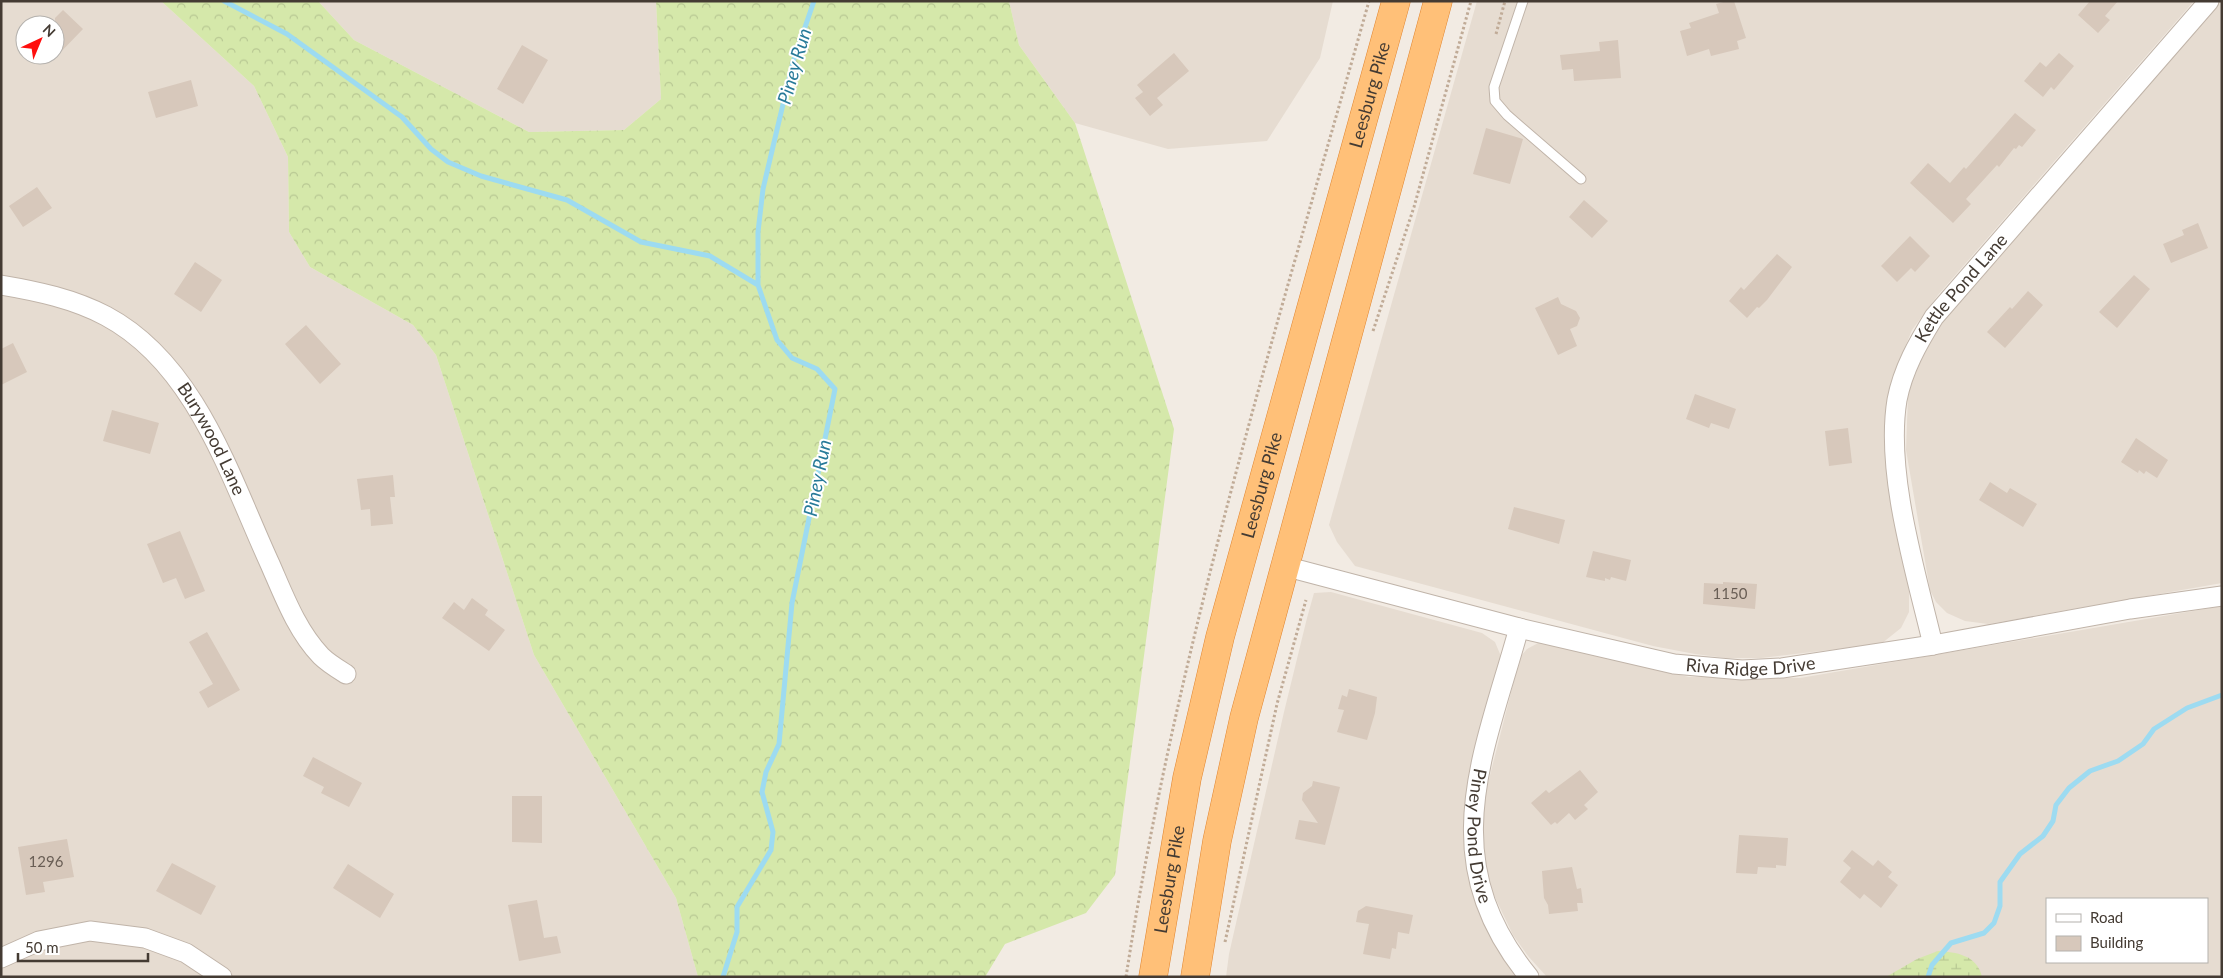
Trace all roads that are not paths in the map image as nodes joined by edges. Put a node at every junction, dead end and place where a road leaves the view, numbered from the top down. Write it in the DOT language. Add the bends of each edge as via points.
graph roads {
  1 [pos="1396,1"];
  2 [pos="1438,1"];
  3 [pos="1523,1"];
  4 [pos="2209,1"];
  5 [pos="1581,179"];
  6 [pos="1,285"];
  7 [pos="1284,566"];
  8 [pos="2222,596"];
  9 [pos="1518,628"];
  10 [pos="1933,644"];
  11 [pos="346,674"];
  12 [pos="1,958"];
  13 [pos="222,977"];
  14 [pos="1153,977"];
  15 [pos="1195,977"];
  16 [pos="1529,977"];
  1 -- 14 [label="highway, Leesburg Pike" via="1220,637 1187,778"];
  2 -- 7 [label="highway"];
  3 -- 5 [label="lane" via="1494,87 1495,101"];
  4 -- 10 [label="street, Kettle Pond Lane" via="1934,317 1906,369 1894,428 1894,458 1909,544"];
  6 -- 11 [label="street, Burywood Lane" via="66,299 106,316 132,332 171,369 194,400 301,631 322,657"];
  7 -- 9 [label="street, Riva Ridge Drive"];
  7 -- 15 [label="highway" via="1229,781"];
  8 -- 10 [label="street, Riva Ridge Drive"];
  9 -- 10 [label="street, Riva Ridge Drive" via="1674,664 1742,670 1782,668"];
  9 -- 16 [label="street, Piney Pond Drive" via="1477,779 1472,841 1484,902 1496,930"];
  12 -- 13 [label="street" via="39,941 90,931 145,938 186,953"];
}
